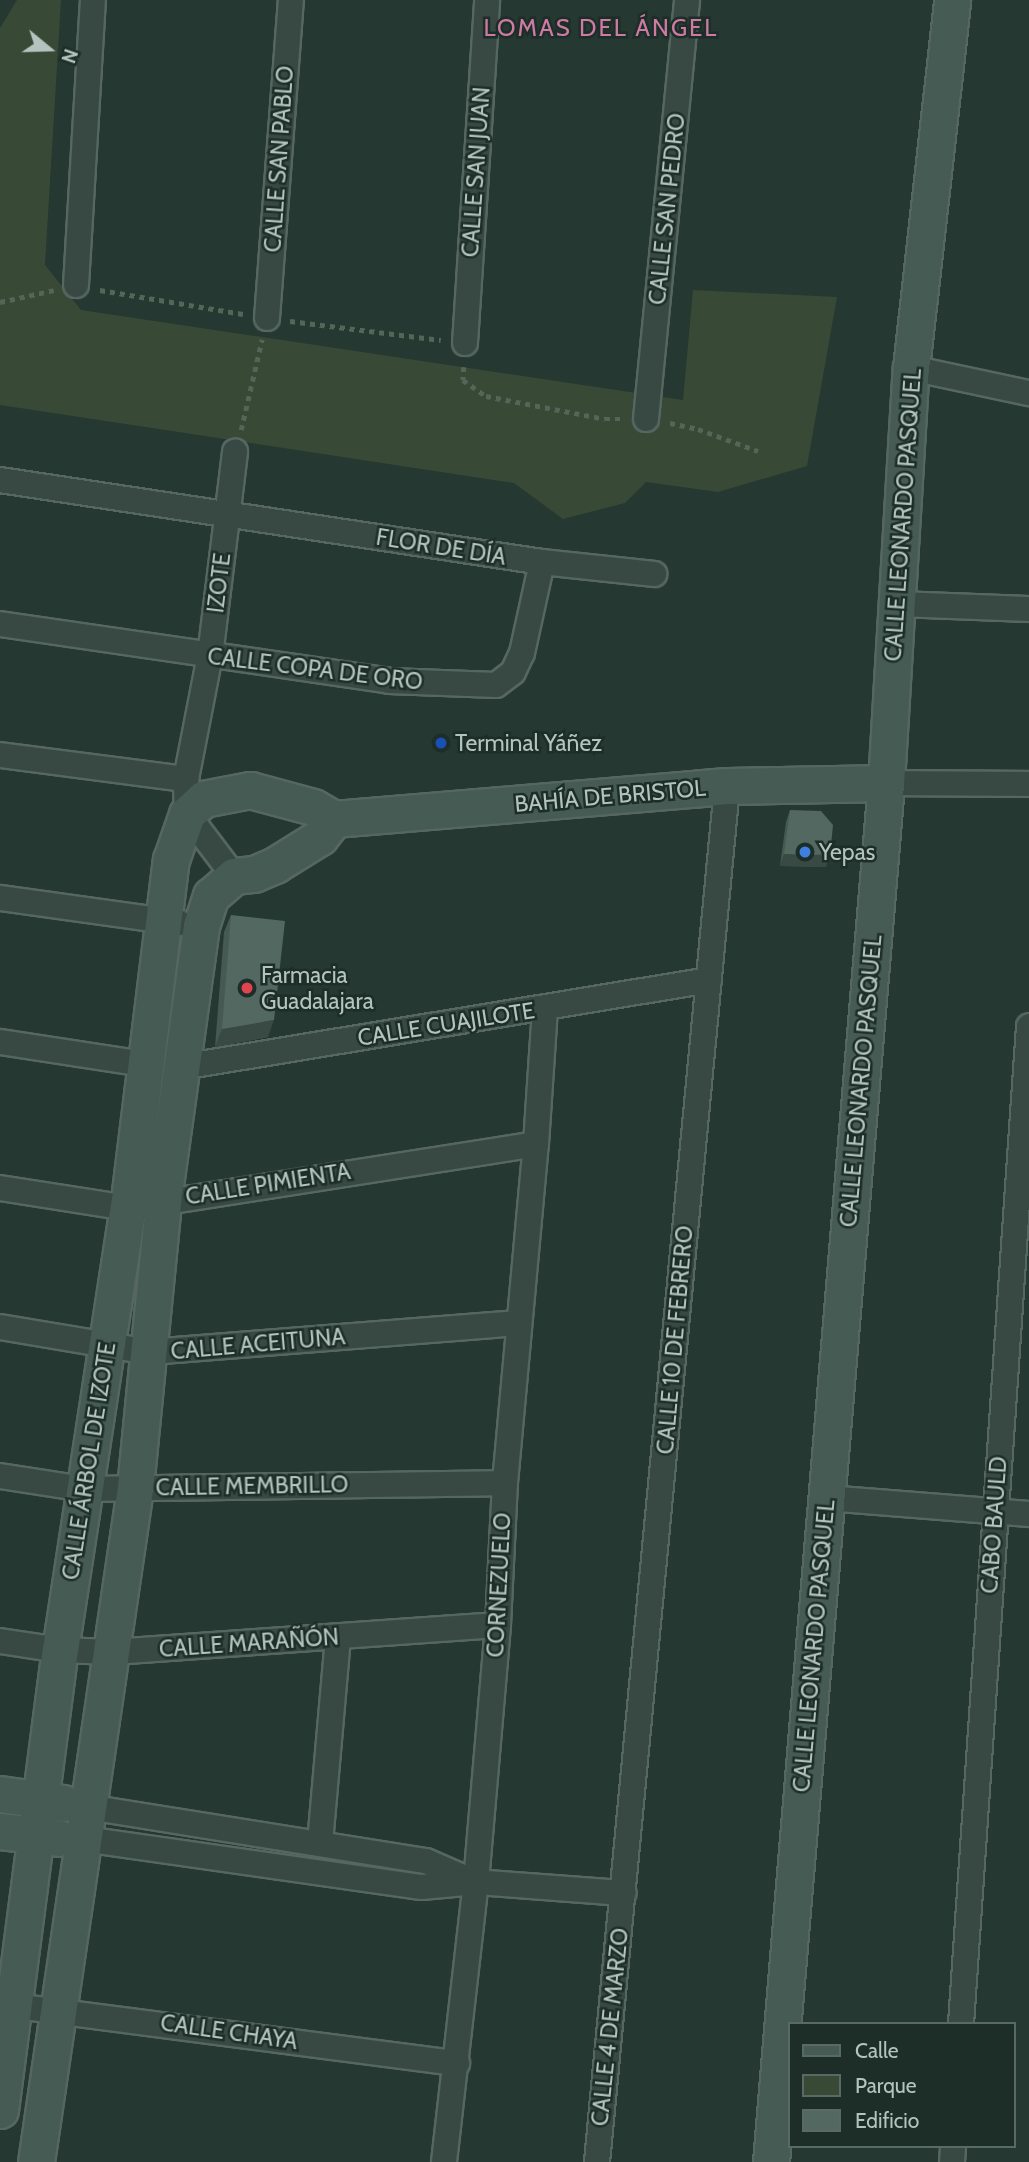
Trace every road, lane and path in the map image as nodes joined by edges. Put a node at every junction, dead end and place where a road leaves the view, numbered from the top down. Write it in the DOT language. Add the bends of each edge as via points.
graph roads {
  1 [pos="93,0"];
  2 [pos="291,0"];
  3 [pos="488,0"];
  4 [pos="687,0"];
  5 [pos="952,0"];
  6 [pos="76,285"];
  7 [pos="1,301"];
  8 [pos="267,318"];
  9 [pos="465,343"];
  10 [pos="911,368"];
  11 [pos="1029,393"];
  12 [pos="646,419"];
  13 [pos="758,451"];
  14 [pos="235,452"];
  15 [pos="0,480"];
  16 [pos="228,514"];
  17 [pos="542,562"];
  18 [pos="654,574"];
  19 [pos="897,604"];
  20 [pos="1029,609"];
  21 [pos="0,624"];
  22 [pos="210,656"];
  23 [pos="0,755"];
  24 [pos="186,779"];
  25 [pos="886,783"];
  26 [pos="1029,784"];
  27 [pos="727,786"];
  28 [pos="187,814"];
  29 [pos="334,819"];
  30 [pos="234,877"];
  31 [pos="0,898"];
  32 [pos="164,920"];
  33 [pos="201,926"];
  34 [pos="709,980"];
  35 [pos="545,1007"];
  36 [pos="1029,1026"];
  37 [pos="0,1042"];
  38 [pos="144,1065"];
  39 [pos="182,1067"];
  40 [pos="536,1144"];
  41 [pos="0,1188"];
  42 [pos="163,1200"];
  43 [pos="128,1208"];
  44 [pos="518,1323"];
  45 [pos="0,1327"];
  46 [pos="106,1343"];
  47 [pos="150,1353"];
  48 [pos="0,1476"];
  49 [pos="505,1483"];
  50 [pos="135,1488"];
  51 [pos="84,1489"];
  52 [pos="826,1498"];
  53 [pos="995,1512"];
  54 [pos="1029,1514"];
  55 [pos="498,1625"];
  56 [pos="338,1638"];
  57 [pos="0,1641"];
  58 [pos="60,1650"];
  59 [pos="113,1652"];
  60 [pos="0,1794"];
  61 [pos="40,1799"];
  62 [pos="86,1823"];
  63 [pos="0,1831"];
  64 [pos="35,1836"];
  65 [pos="320,1843"];
  66 [pos="476,1882"];
  67 [pos="624,1893"];
  68 [pos="6,2005"];
  69 [pos="60,2010"];
  70 [pos="961,2022"];
  71 [pos="457,2063"];
  72 [pos="0,2110"];
  73 [pos="36,2162"];
  74 [pos="444,2162"];
  75 [pos="597,2162"];
  76 [pos="771,2162"];
  1 -- 6 [label="street"];
  2 -- 8 [label="street, CALLE SAN PABLO"];
  3 -- 9 [label="street, CALLE SAN JUAN"];
  4 -- 12 [label="street, CALLE SAN PEDRO"];
  5 -- 10 [label="street, CALLE LEONARDO PASQUEL"];
  6 -- 7 [label="path"];
  6 -- 8 [label="path"];
  8 -- 9 [label="path"];
  8 -- 14 [label="path"];
  9 -- 12 [label="path" via="463,380 486,396 605,419"];
  10 -- 11 [label="street"];
  10 -- 19 [label="street, CALLE LEONARDO PASQUEL"];
  12 -- 13 [label="path" via="698,429"];
  14 -- 16 [label="street, IZOTE"];
  15 -- 16 [label="street, FLOR DE DÍA"];
  16 -- 17 [label="street, FLOR DE DÍA"];
  16 -- 22 [label="street, IZOTE"];
  17 -- 18 [label="street, FLOR DE DÍA"];
  17 -- 22 [label="street, CALLE COPA DE ORO" via="522,653 513,672 496,685 412,684"];
  19 -- 20 [label="street"];
  19 -- 25 [label="street, CALLE LEONARDO PASQUEL"];
  21 -- 22 [label="street, CALLE COPA DE ORO"];
  22 -- 24 [label="street, IZOTE"];
  23 -- 24 [label="street"];
  24 -- 28 [label="street, IZOTE"];
  25 -- 26 [label="street"];
  25 -- 27 [label="street, BAHÍA DE BRISTOL"];
  25 -- 52 [label="street, CALLE LEONARDO PASQUEL"];
  27 -- 29 [label="street, BAHÍA DE BRISTOL"];
  27 -- 34 [label="street, CALLE 10 DE FEBRERO"];
  28 -- 29 [label="street" via="203,799 250,790 313,807"];
  28 -- 30 [label="street"];
  28 -- 32 [label="street, CALLE ÁRBOL DE IZOTE" via="171,860"];
  29 -- 30 [label="street" via="320,838 275,865"];
  30 -- 33 [label="street, CALLE ÁRBOL DE IZOTE" via="211,897"];
  31 -- 32 [label="street"];
  32 -- 33 [label="street"];
  32 -- 38 [label="street, CALLE ÁRBOL DE IZOTE"];
  33 -- 39 [label="street, CALLE ÁRBOL DE IZOTE"];
  34 -- 35 [label="street, CALLE CUAJILOTE"];
  34 -- 67 [label="street, CALLE 10 DE FEBRERO"];
  35 -- 39 [label="street, CALLE CUAJILOTE"];
  35 -- 40 [label="street, CORNEZUELO"];
  36 -- 53 [label="street, CABO BAULD"];
  37 -- 38 [label="street"];
  38 -- 43 [label="street, CALLE ÁRBOL DE IZOTE"];
  39 -- 42 [label="street, CALLE ÁRBOL DE IZOTE"];
  40 -- 42 [label="street, CALLE PIMIENTA"];
  40 -- 44 [label="street, CORNEZUELO"];
  41 -- 43 [label="street, CALLE PIMIENTA"];
  42 -- 43 [label="street, CALLE PIMIENTA"];
  42 -- 47 [label="street, CALLE ÁRBOL DE IZOTE"];
  43 -- 46 [label="street, CALLE ÁRBOL DE IZOTE"];
  44 -- 47 [label="street, CALLE ACEITUNA"];
  44 -- 49 [label="street, CORNEZUELO"];
  45 -- 46 [label="street, CALLE ACEITUNA"];
  46 -- 47 [label="street, CALLE ACEITUNA"];
  46 -- 51 [label="street, CALLE ÁRBOL DE IZOTE"];
  47 -- 50 [label="street, CALLE ÁRBOL DE IZOTE"];
  48 -- 51 [label="street, CALLE MEMBRILLO"];
  49 -- 50 [label="street, CALLE MEMBRILLO"];
  49 -- 55 [label="street, CORNEZUELO"];
  50 -- 51 [label="street, CALLE MEMBRILLO"];
  50 -- 59 [label="street, CALLE ÁRBOL DE IZOTE"];
  51 -- 58 [label="street, CALLE ÁRBOL DE IZOTE"];
  52 -- 53 [label="street"];
  52 -- 76 [label="street, CALLE LEONARDO PASQUEL"];
  53 -- 54 [label="street"];
  53 -- 70 [label="street, CABO BAULD"];
  55 -- 56 [label="street, CALLE MARAÑÓN"];
  55 -- 66 [label="street, CORNEZUELO"];
  56 -- 59 [label="street, CALLE MARAÑÓN"];
  56 -- 65 [label="street"];
  57 -- 58 [label="street, CALLE MARAÑÓN"];
  58 -- 59 [label="street, CALLE MARAÑÓN"];
  58 -- 61 [label="street, CALLE ÁRBOL DE IZOTE"];
  59 -- 62 [label="street, CALLE ÁRBOL DE IZOTE"];
  60 -- 61 [label="street"];
  61 -- 62 [label="street"];
  61 -- 64 [label="street, CALLE ÁRBOL DE IZOTE"];
  62 -- 64 [label="street"];
  62 -- 65 [label="street"];
  62 -- 66 [label="street" via="422,1887"];
  62 -- 69 [label="street, CALLE ÁRBOL DE IZOTE"];
  63 -- 64 [label="street"];
  64 -- 68 [label="street, CALLE ÁRBOL DE IZOTE"];
  65 -- 66 [label="street" via="426,1861"];
  66 -- 67 [label="street"];
  66 -- 71 [label="street, CORNEZUELO"];
  67 -- 75 [label="street, CALLE 4 DE MARZO"];
  68 -- 69 [label="street, CALLE CHAYA"];
  68 -- 72 [label="street, CALLE ÁRBOL DE IZOTE"];
  69 -- 71 [label="street, CALLE CHAYA"];
  69 -- 73 [label="street, CALLE ÁRBOL DE IZOTE"];
  71 -- 74 [label="street, CORNEZUELO"];
}
